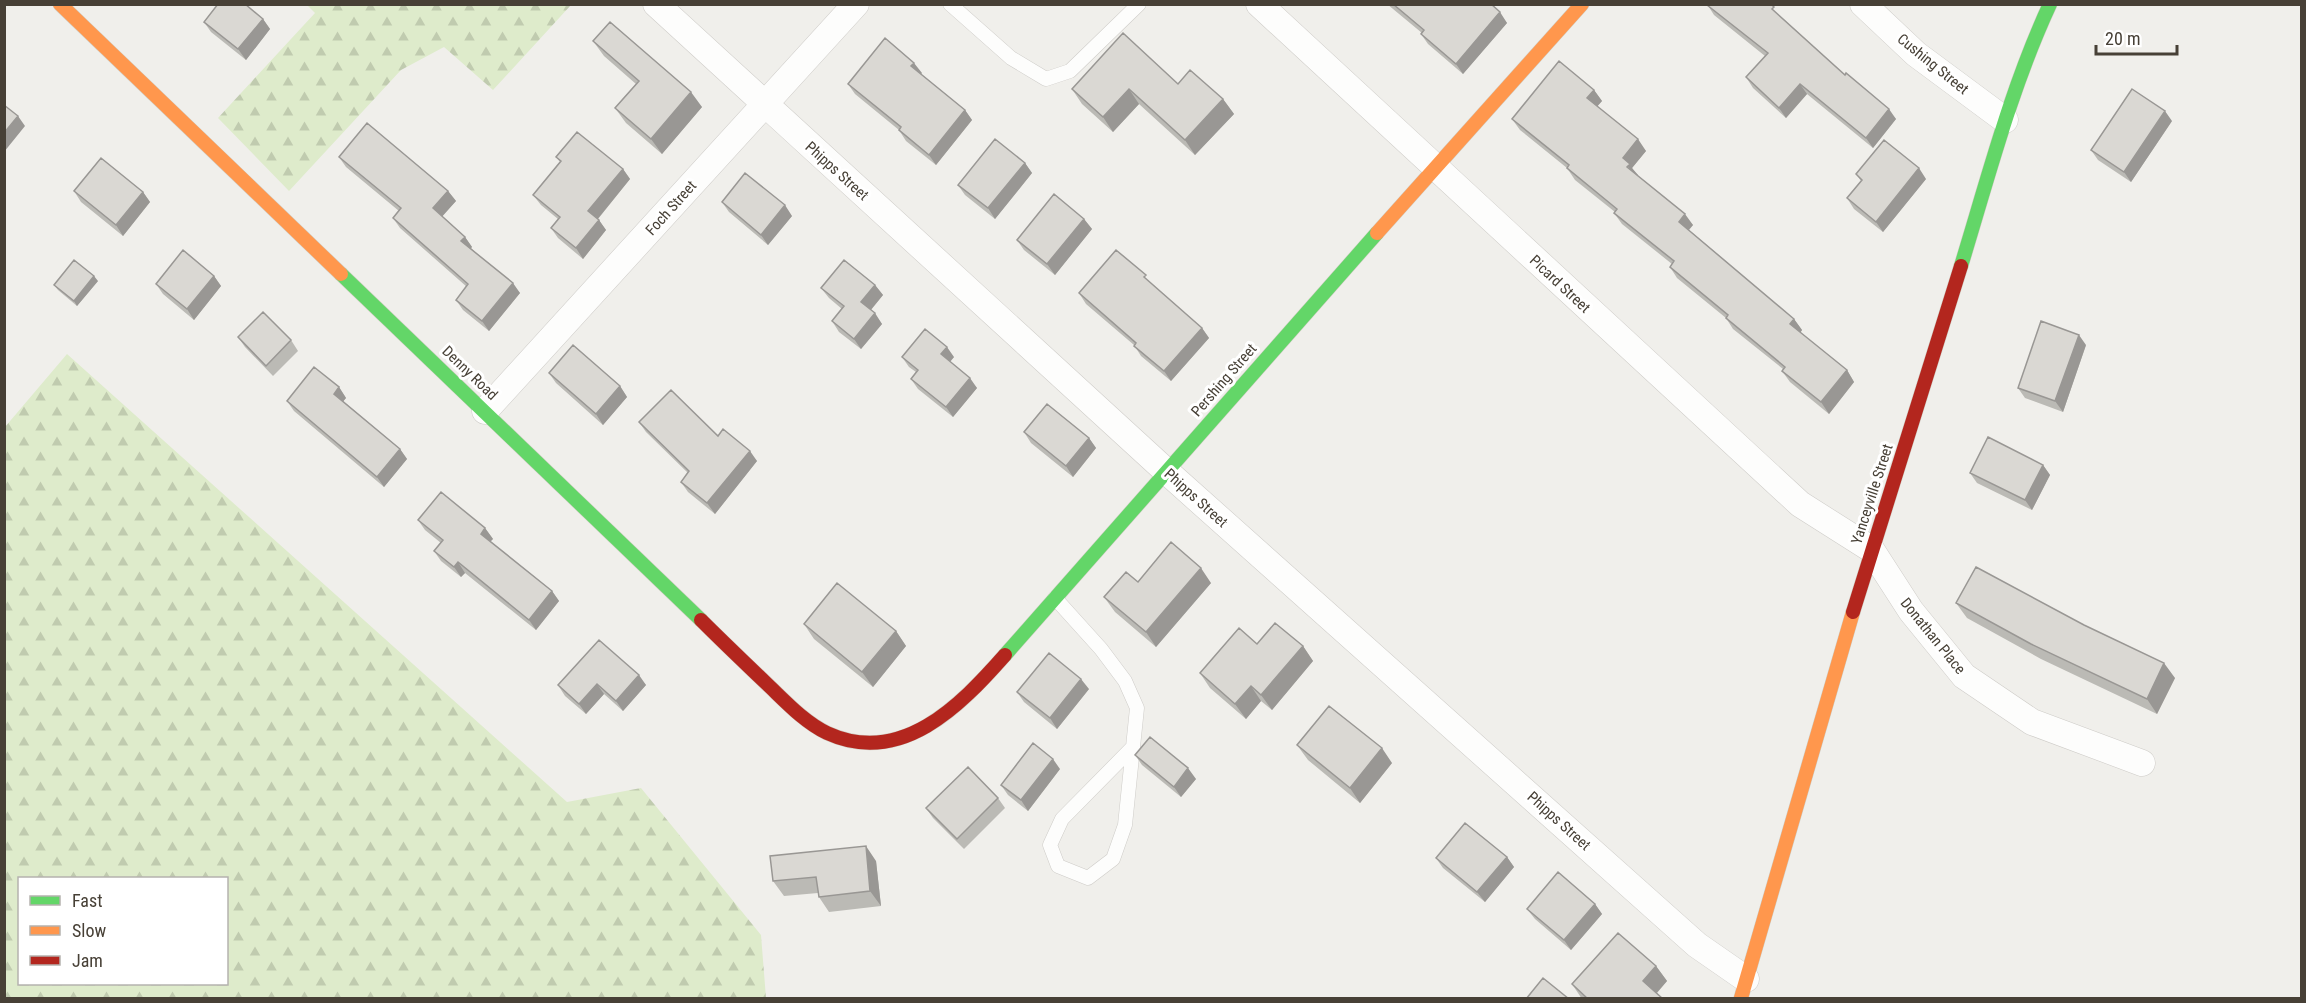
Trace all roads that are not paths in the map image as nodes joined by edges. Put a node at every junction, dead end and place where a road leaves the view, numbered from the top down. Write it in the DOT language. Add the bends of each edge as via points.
graph roads {
  1 [pos="60,4"];
  2 [pos="656,4"];
  3 [pos="856,4"];
  4 [pos="950,4"];
  5 [pos="1139,4"];
  6 [pos="1259,4"];
  7 [pos="1582,4"];
  8 [pos="1863,4"];
  9 [pos="2050,4"];
  10 [pos="765,105"];
  11 [pos="2005,120"];
  12 [pos="1434,168"];
  13 [pos="485,411"];
  14 [pos="1166,471"];
  15 [pos="1871,549"];
  16 [pos="1056,598"];
  17 [pos="869,745"];
  18 [pos="1131,749"];
  19 [pos="2142,763"];
  20 [pos="1744,989"];
  1 -- 13 [label="street, Denny Road"];
  2 -- 10 [label="street, Phipps Street"];
  3 -- 10 [label="street, Foch Street"];
  4 -- 5 [label="lane" via="1011,58 1046,79 1070,71"];
  6 -- 12 [label="street, Picard Street"];
  7 -- 12 [label="street, Pershing Street"];
  8 -- 11 [label="street, Cushing Street" via="1916,54"];
  9 -- 11 [label="street, Yanceyville Street"];
  10 -- 13 [label="street, Foch Street"];
  10 -- 14 [label="street, Phipps Street"];
  11 -- 15 [label="street, Yanceyville Street"];
  12 -- 14 [label="street, Pershing Street"];
  12 -- 15 [label="street, Picard Street" via="1800,504"];
  13 -- 17 [label="street, Denny Road" via="794,711 827,734"];
  14 -- 16 [label="street, Pershing Street"];
  14 -- 20 [label="street, Phipps Street"];
  15 -- 19 [label="street, Donathan Place" via="1911,611 1964,676 2032,722"];
  15 -- 20 [label="street, Yanceyville Street"];
  16 -- 17 [label="street, Pershing Street" via="983,680 942,718 908,735"];
  16 -- 18 [label="lane" via="1125,681 1137,708"];
  18 -- 18 [label="lane" via="1125,825 1113,859 1088,878 1058,866 1050,845 1062,819"];
}
